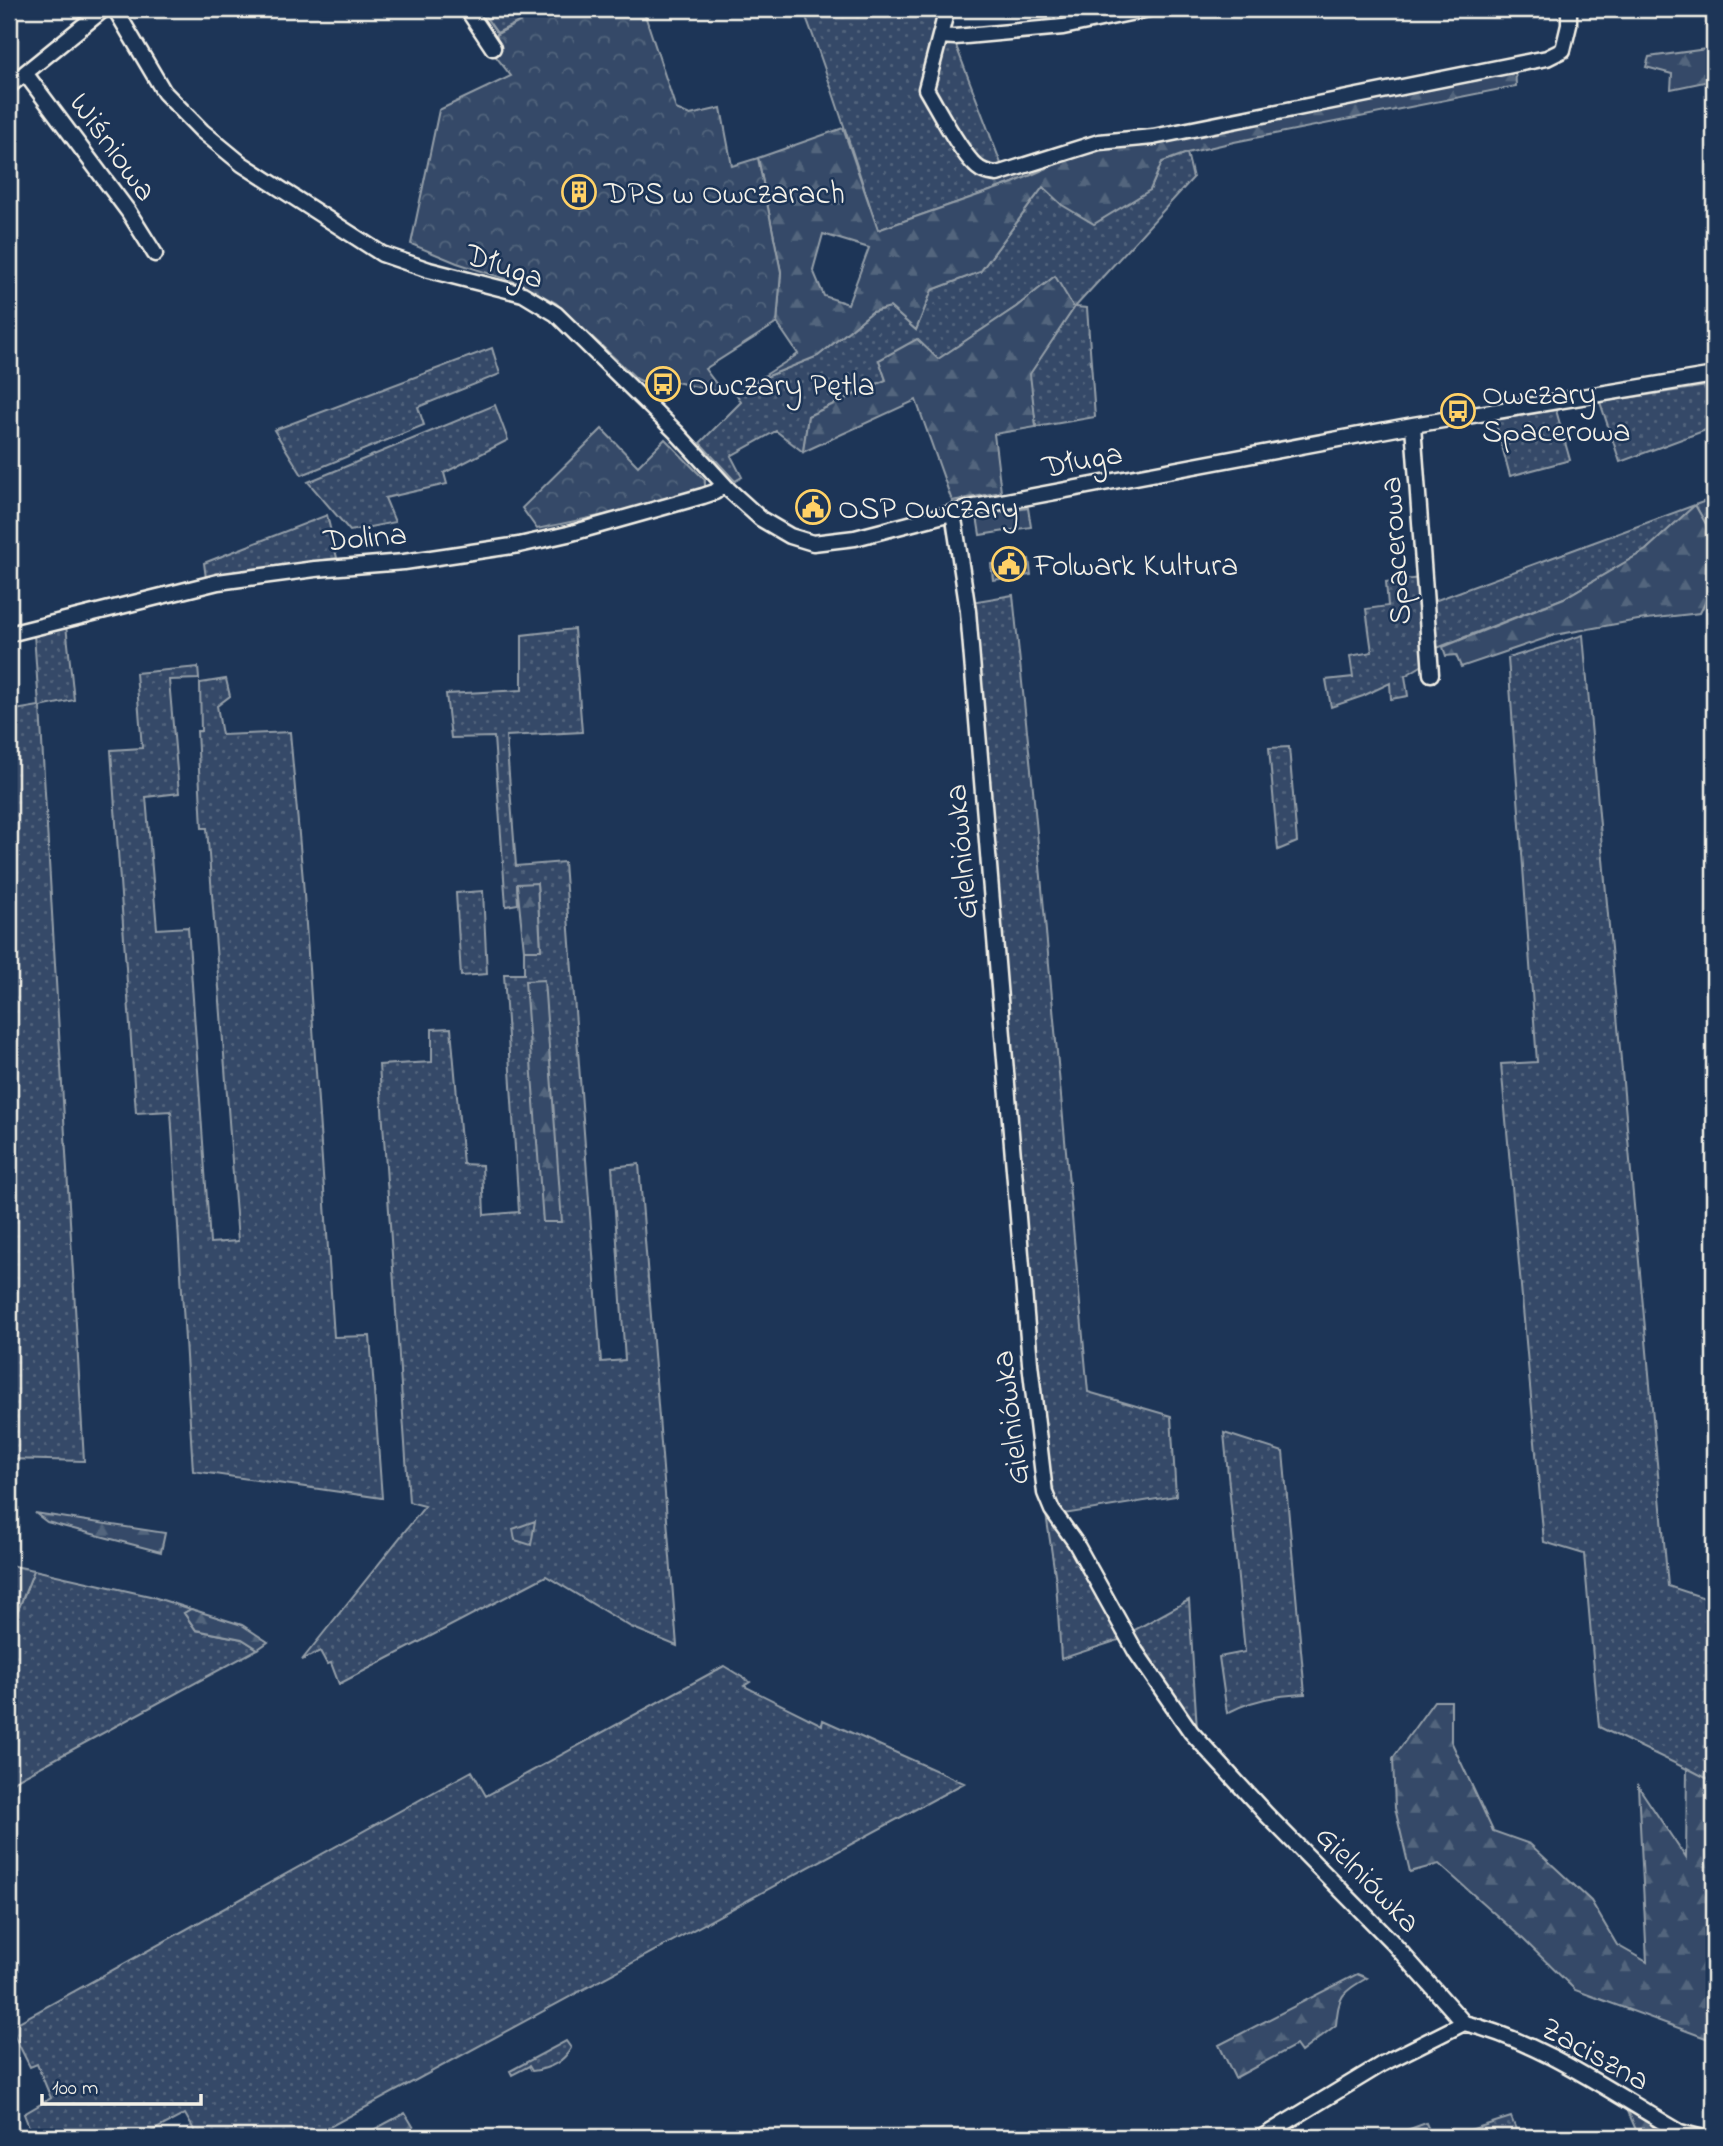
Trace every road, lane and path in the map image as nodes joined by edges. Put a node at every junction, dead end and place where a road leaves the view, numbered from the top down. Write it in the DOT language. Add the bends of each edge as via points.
graph roads {
  1 [pos="104,9"];
  2 [pos="114,9"];
  3 [pos="467,9"];
  4 [pos="947,9"];
  5 [pos="1149,9"];
  6 [pos="1569,9"];
  7 [pos="940,36"];
  8 [pos="492,48"];
  9 [pos="25,73"];
  10 [pos="9,86"];
  11 [pos="155,254"];
  12 [pos="1714,374"];
  13 [pos="1413,425"];
  14 [pos="723,485"];
  15 [pos="953,512"];
  16 [pos="9,634"];
  17 [pos="1431,674"];
  18 [pos="1464,2023"];
  19 [pos="1262,2137"];
  20 [pos="1699,2137"];
  1 -- 9 [label="street"];
  2 -- 14 [label="street, Długa" via="164,92 243,164 382,254 523,294 556,314"];
  3 -- 8 [label="street"];
  4 -- 7 [label="street"];
  5 -- 7 [label="street" via="1063,27"];
  6 -- 7 [label="street" via="1563,50 1547,58 1153,137 1099,142 997,174 977,168 926,89"];
  9 -- 10 [label="street"];
  9 -- 11 [label="street, Wiśniowa"];
  12 -- 13 [label="street, Długa"];
  13 -- 15 [label="street, Długa"];
  13 -- 17 [label="street, Spacerowa"];
  14 -- 15 [label="street, Długa" via="761,519 813,543 855,538"];
  14 -- 16 [label="street, Dolina" via="703,496 519,545 218,582"];
  15 -- 18 [label="street, Gielniówka" via="968,611 1030,1363 1045,1493 1136,1652 1191,1732 1392,1941"];
  18 -- 19 [label="street" via="1382,2064"];
  18 -- 20 [label="street, Zaciszna" via="1490,2029 1554,2060 1680,2132"];
}
